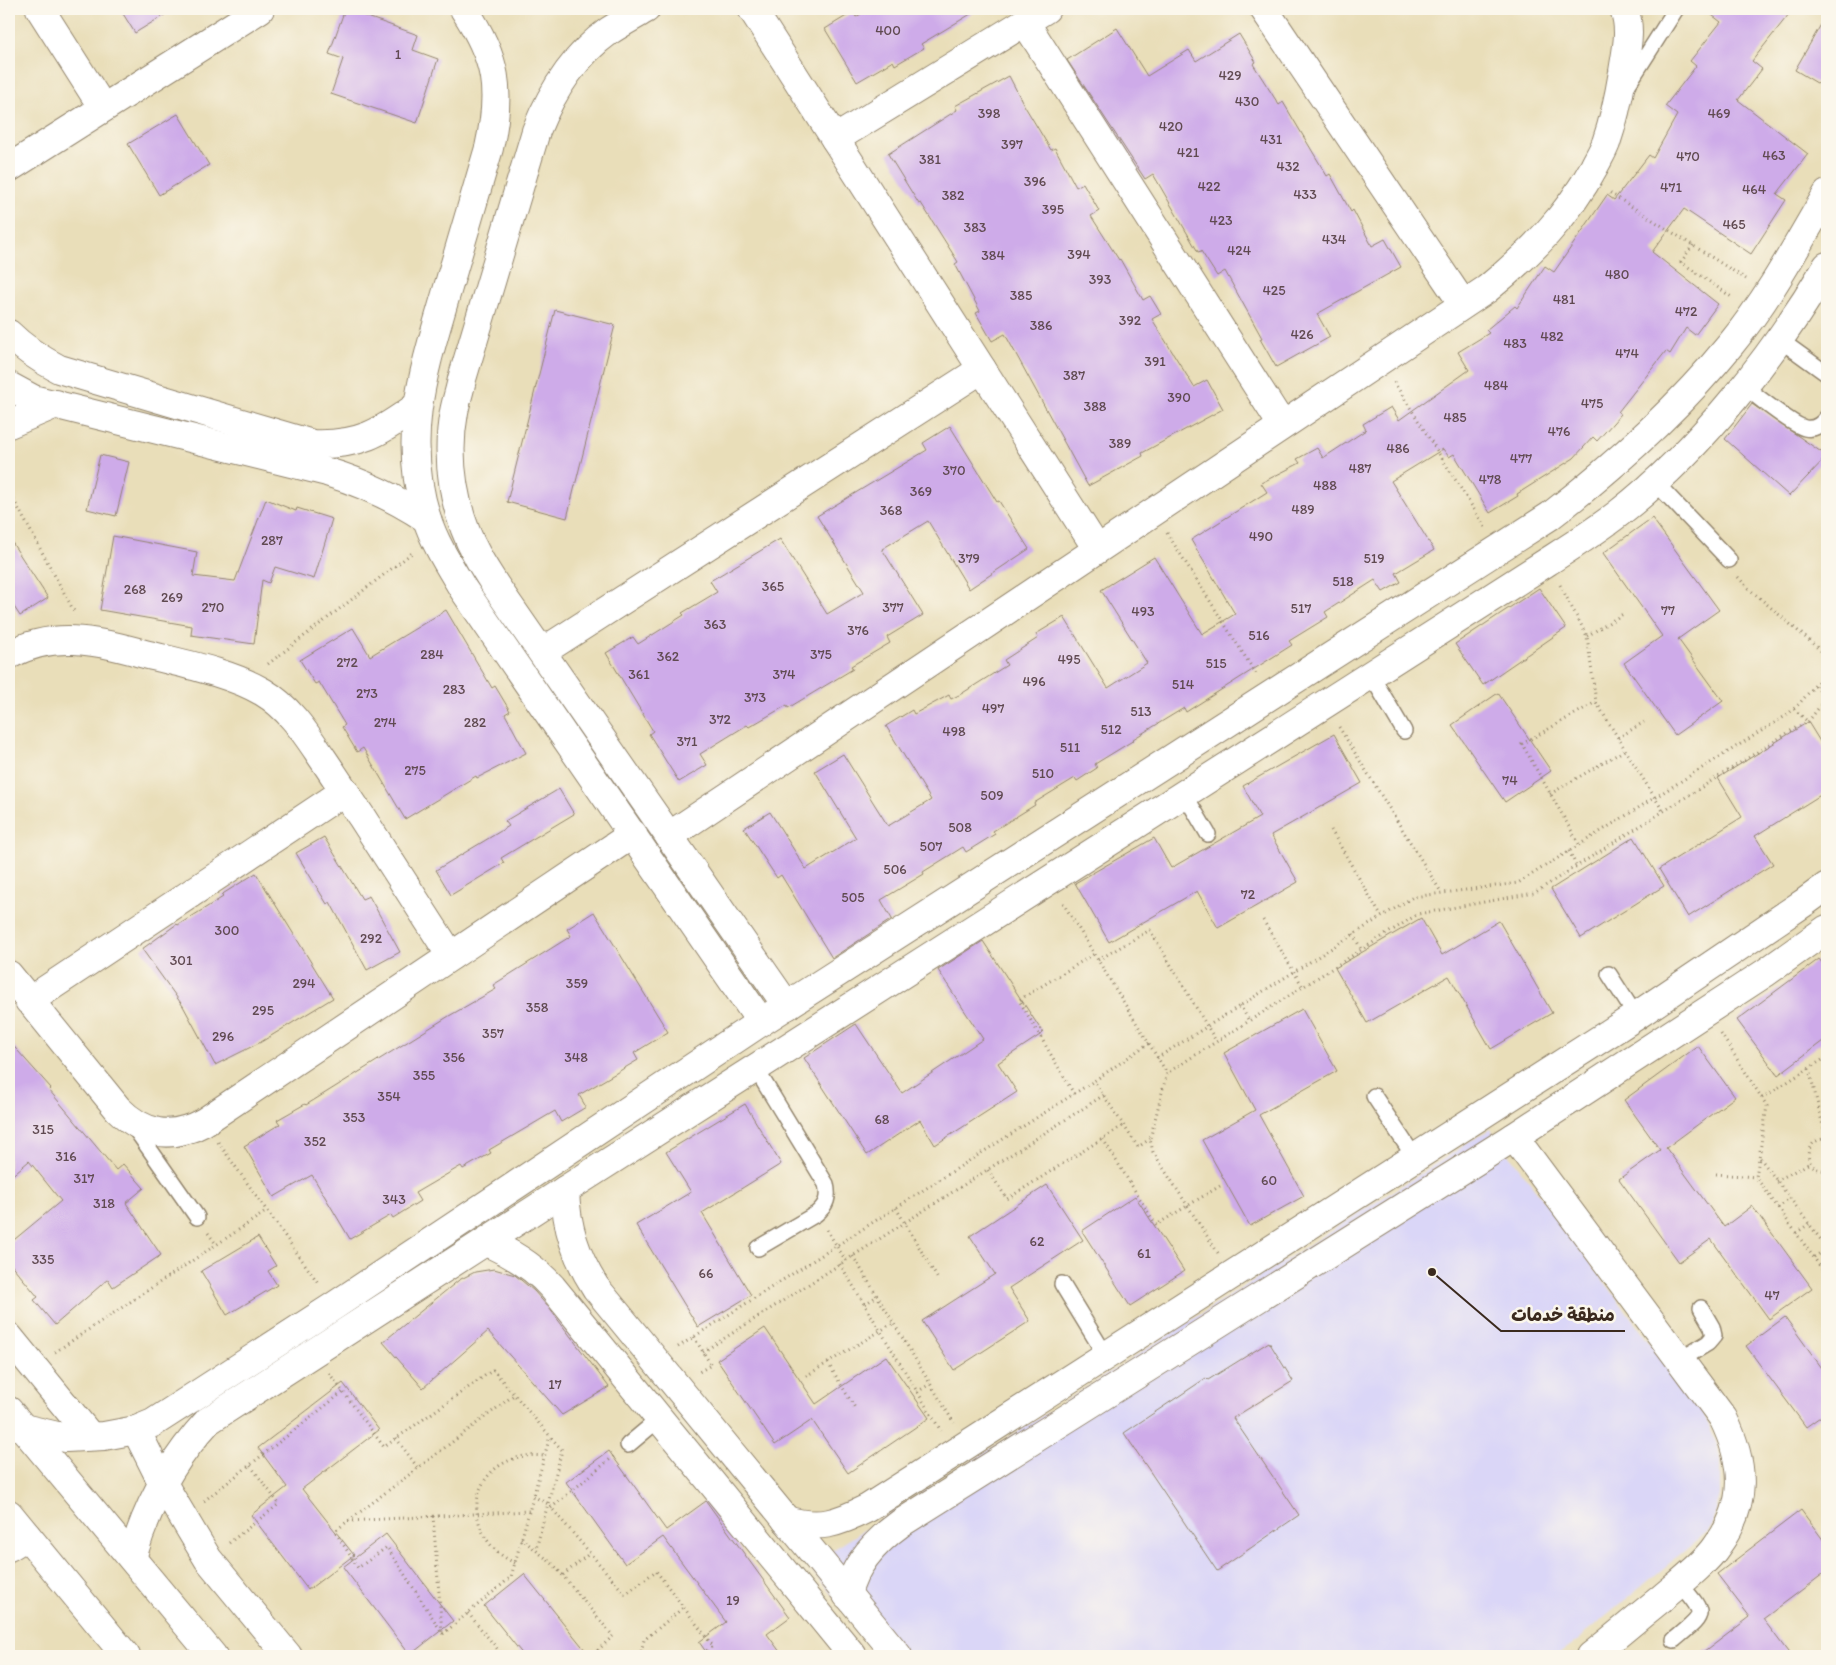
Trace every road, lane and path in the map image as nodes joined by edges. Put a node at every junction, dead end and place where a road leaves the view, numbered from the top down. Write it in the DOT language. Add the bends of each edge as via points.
graph roads {
  1 [pos="40,9"];
  2 [pos="260,9"];
  3 [pos="464,9"];
  4 [pos="646,9"];
  5 [pos="752,9"];
  6 [pos="1264,9"];
  7 [pos="1624,9"];
  8 [pos="1676,9"];
  9 [pos="1824,9"];
  10 [pos="1827,11"];
  11 [pos="1036,15"];
  12 [pos="1618,100"];
  13 [pos="103,108"];
  14 [pos="835,139"];
  15 [pos="9,168"];
  16 [pos="1588,178"];
  17 [pos="1827,194"];
  18 [pos="1693,245"];
  19 [pos="1789,258"];
  20 [pos="1823,274"];
  21 [pos="1761,303"];
  22 [pos="1463,304"];
  23 [pos="9,334"];
  24 [pos="1780,340"];
  25 [pos="1380,360"];
  26 [pos="982,369"];
  27 [pos="1827,374"];
  28 [pos="9,386"];
  29 [pos="1744,386"];
  30 [pos="56,404"];
  31 [pos="417,406"];
  32 [pos="1827,417"];
  33 [pos="9,424"];
  34 [pos="1282,425"];
  35 [pos="1655,482"];
  36 [pos="9,490"];
  37 [pos="1153,511"];
  38 [pos="431,528"];
  39 [pos="1097,549"];
  40 [pos="1498,549"];
  41 [pos="1729,560"];
  42 [pos="1547,562"];
  43 [pos="1623,614"];
  44 [pos="1587,636"];
  45 [pos="90,640"];
  46 [pos="542,652"];
  47 [pos="9,655"];
  48 [pos="1827,656"];
  49 [pos="1827,671"];
  50 [pos="1371,675"];
  51 [pos="244,683"];
  52 [pos="1814,686"];
  53 [pos="1270,695"];
  54 [pos="1827,697"];
  55 [pos="1596,702"];
  56 [pos="1325,705"];
  57 [pos="1794,709"];
  58 [pos="1644,722"];
  59 [pos="1808,722"];
  60 [pos="1404,731"];
  61 [pos="1618,738"];
  62 [pos="1625,750"];
  63 [pos="344,791"];
  64 [pos="1550,794"];
  65 [pos="1185,795"];
  66 [pos="1655,797"];
  67 [pos="1663,810"];
  68 [pos="1331,830"];
  69 [pos="1056,833"];
  70 [pos="633,834"];
  71 [pos="1208,834"];
  72 [pos="669,836"];
  73 [pos="1579,844"];
  74 [pos="1569,851"];
  75 [pos="1076,864"];
  76 [pos="1576,865"];
  77 [pos="1050,881"];
  78 [pos="1827,886"];
  79 [pos="1441,892"];
  80 [pos="1381,916"];
  81 [pos="1263,920"];
  82 [pos="1827,929"];
  83 [pos="1353,934"];
  84 [pos="1362,949"];
  85 [pos="1094,954"];
  86 [pos="451,956"];
  87 [pos="1098,960"];
  88 [pos="1293,972"];
  89 [pos="1609,974"];
  90 [pos="9,976"];
  91 [pos="1303,987"];
  92 [pos="29,1001"];
  93 [pos="1240,1005"];
  94 [pos="787,1006"];
  95 [pos="1707,1011"];
  96 [pos="1636,1016"];
  97 [pos="1249,1021"];
  98 [pos="761,1022"];
  99 [pos="1207,1026"];
  100 [pos="1216,1041"];
  101 [pos="1149,1043"];
  102 [pos="1827,1057"];
  103 [pos="1157,1058"];
  104 [pos="1809,1068"];
  105 [pos="756,1069"];
  106 [pos="1167,1073"];
  107 [pos="1094,1081"];
  108 [pos="1074,1094"];
  109 [pos="1104,1095"];
  110 [pos="1374,1096"];
  111 [pos="1762,1098"];
  112 [pos="129,1120"];
  113 [pos="204,1122"];
  114 [pos="1124,1125"];
  115 [pos="1514,1137"];
  116 [pos="1103,1139"];
  117 [pos="1150,1139"];
  118 [pos="1826,1139"];
  119 [pos="1415,1158"];
  120 [pos="1759,1158"];
  121 [pos="1810,1163"];
  122 [pos="988,1170"];
  123 [pos="1827,1170"];
  124 [pos="1716,1174"];
  125 [pos="1756,1177"];
  126 [pos="1776,1181"];
  127 [pos="1220,1186"];
  128 [pos="565,1190"];
  129 [pos="1790,1198"];
  130 [pos="1187,1206"];
  131 [pos="896,1208"];
  132 [pos="1778,1208"];
  133 [pos="267,1211"];
  134 [pos="816,1214"];
  135 [pos="197,1216"];
  136 [pos="905,1223"];
  137 [pos="1810,1224"];
  138 [pos="1796,1233"];
  139 [pos="486,1242"];
  140 [pos="837,1245"];
  141 [pos="758,1248"];
  142 [pos="1827,1248"];
  143 [pos="853,1256"];
  144 [pos="1814,1257"];
  145 [pos="846,1261"];
  146 [pos="840,1264"];
  147 [pos="1232,1275"];
  148 [pos="1827,1276"];
  149 [pos="939,1281"];
  150 [pos="1062,1284"];
  151 [pos="596,1288"];
  152 [pos="877,1296"];
  153 [pos="864,1304"];
  154 [pos="334,1306"];
  155 [pos="568,1306"];
  156 [pos="1700,1308"];
  157 [pos="893,1323"];
  158 [pos="881,1331"];
  159 [pos="9,1337"];
  160 [pos="694,1337"];
  161 [pos="313,1352"];
  162 [pos="703,1352"];
  163 [pos="1106,1356"];
  164 [pos="1680,1360"];
  165 [pos="655,1362"];
  166 [pos="828,1363"];
  167 [pos="33,1367"];
  168 [pos="806,1376"];
  169 [pos="930,1384"];
  170 [pos="676,1387"];
  171 [pos="343,1392"];
  172 [pos="918,1392"];
  173 [pos="514,1395"];
  174 [pos="854,1408"];
  175 [pos="16,1419"];
  176 [pos="659,1419"];
  177 [pos="136,1430"];
  178 [pos="90,1436"];
  179 [pos="550,1436"];
  180 [pos="396,1438"];
  181 [pos="628,1445"];
  182 [pos="961,1449"];
  183 [pos="544,1456"];
  184 [pos="250,1465"];
  185 [pos="418,1468"];
  186 [pos="162,1482"];
  187 [pos="533,1496"];
  188 [pos="884,1498"];
  189 [pos="549,1506"];
  190 [pos="529,1511"];
  191 [pos="9,1514"];
  192 [pos="477,1514"];
  193 [pos="433,1516"];
  194 [pos="182,1518"];
  195 [pos="786,1520"];
  196 [pos="348,1521"];
  197 [pos="901,1523"];
  198 [pos="521,1538"];
  199 [pos="18,1541"];
  200 [pos="536,1549"];
  201 [pos="590,1553"];
  202 [pos="132,1558"];
  203 [pos="208,1559"];
  204 [pos="515,1563"];
  205 [pos="562,1575"];
  206 [pos="1679,1583"];
  207 [pos="847,1595"];
  208 [pos="684,1607"];
  209 [pos="468,1613"];
  210 [pos="442,1634"];
  211 [pos="1674,1640"];
  212 [pos="598,1650"];
  213 [pos="126,1656"];
  214 [pos="213,1656"];
  215 [pos="288,1656"];
  216 [pos="503,1656"];
  217 [pos="590,1656"];
  218 [pos="604,1656"];
  219 [pos="640,1656"];
  220 [pos="699,1656"];
  221 [pos="852,1656"];
  222 [pos="898,1656"];
  223 [pos="1591,1656"];
  1 -- 13 [label="street"];
  2 -- 13 [label="street"];
  3 -- 31 [label="street" via="479,31 490,59 496,89 496,119 427,359"];
  4 -- 46 [label="street" via="609,31 590,47 558,84 546,106 454,414 451,450 462,522 476,554"];
  5 -- 14 [label="street"];
  6 -- 22 [label="street"];
  7 -- 12 [label="street" via="1629,36"];
  8 -- 12 [label="lane"];
  9 -- 10 [label="path"];
  11 -- 14 [label="street"];
  11 -- 34 [label="street"];
  12 -- 16 [label="street" via="1606,144"];
  13 -- 15 [label="street"];
  14 -- 26 [label="street"];
  16 -- 18 [label="path"];
  16 -- 22 [label="street" via="1543,239 1487,289"];
  17 -- 19 [label="street"];
  18 -- 21 [label="path"];
  18 -- 21 [label="path" via="1681,262"];
  19 -- 20 [label="street"];
  19 -- 21 [label="street"];
  20 -- 24 [label="street"];
  21 -- 40 [label="street" via="1732,344 1629,452 1550,516"];
  22 -- 25 [label="street"];
  23 -- 31 [label="street" via="39,359 59,369 312,444 343,443 374,434"];
  24 -- 27 [label="lane"];
  24 -- 29 [label="street"];
  25 -- 34 [label="street"];
  25 -- 40 [label="path"];
  26 -- 39 [label="street"];
  26 -- 46 [label="street"];
  28 -- 30 [label="street" via="33,399"];
  29 -- 32 [label="lane" via="1800,426 1818,426"];
  29 -- 35 [label="street"];
  30 -- 33 [label="street"];
  30 -- 38 [label="street" via="352,480 399,501"];
  31 -- 38 [label="street" via="414,438 418,479"];
  34 -- 37 [label="street"];
  35 -- 41 [label="lane"];
  35 -- 42 [label="street" via="1620,512"];
  36 -- 45 [label="path"];
  37 -- 39 [label="street"];
  37 -- 53 [label="path"];
  38 -- 51 [label="path"];
  38 -- 70 [label="street" via="443,556 464,589"];
  39 -- 72 [label="street"];
  40 -- 53 [label="street"];
  41 -- 48 [label="path" via="1747,587"];
  42 -- 44 [label="path"];
  42 -- 50 [label="street"];
  43 -- 44 [label="path"];
  44 -- 55 [label="path"];
  45 -- 47 [label="street" via="50,641"];
  45 -- 51 [label="street"];
  46 -- 72 [label="street"];
  49 -- 52 [label="path"];
  50 -- 56 [label="street"];
  50 -- 60 [label="lane"];
  51 -- 63 [label="street" via="263,692 295,719"];
  52 -- 54 [label="path"];
  52 -- 57 [label="path"];
  53 -- 69 [label="street"];
  54 -- 59 [label="path"];
  55 -- 61 [label="path"];
  55 -- 64 [label="path" via="1522,744"];
  56 -- 65 [label="street"];
  56 -- 79 [label="path"];
  57 -- 59 [label="path"];
  57 -- 66 [label="path"];
  58 -- 61 [label="path"];
  59 -- 67 [label="path"];
  61 -- 62 [label="path"];
  62 -- 64 [label="path"];
  62 -- 66 [label="path"];
  63 -- 86 [label="street"];
  63 -- 92 [label="street"];
  64 -- 73 [label="path"];
  65 -- 71 [label="lane"];
  65 -- 75 [label="street"];
  66 -- 67 [label="path"];
  66 -- 73 [label="path"];
  67 -- 76 [label="path"];
  68 -- 80 [label="path"];
  69 -- 75 [label="street"];
  69 -- 94 [label="street"];
  70 -- 86 [label="street"];
  70 -- 98 [label="street"];
  72 -- 94 [label="street"];
  73 -- 74 [label="path"];
  74 -- 76 [label="path"];
  74 -- 79 [label="path" via="1518,883"];
  75 -- 77 [label="street"];
  76 -- 84 [label="path" via="1534,893 1418,914"];
  77 -- 85 [label="path"];
  77 -- 105 [label="street"];
  78 -- 96 [label="street"];
  79 -- 80 [label="path" via="1413,897"];
  80 -- 83 [label="path"];
  81 -- 88 [label="path"];
  82 -- 95 [label="street"];
  83 -- 84 [label="path"];
  83 -- 88 [label="path"];
  84 -- 91 [label="path"];
  85 -- 87 [label="path"];
  85 -- 108 [label="path" via="1019,1000"];
  86 -- 113 [label="street"];
  87 -- 99 [label="path" via="1150,930"];
  87 -- 101 [label="path"];
  88 -- 91 [label="path"];
  88 -- 93 [label="path"];
  89 -- 96 [label="lane"];
  90 -- 92 [label="street"];
  91 -- 97 [label="path"];
  92 -- 112 [label="street"];
  93 -- 97 [label="path"];
  93 -- 99 [label="path"];
  94 -- 98 [label="street"];
  95 -- 111 [label="path"];
  95 -- 115 [label="street"];
  96 -- 119 [label="street"];
  97 -- 100 [label="path"];
  98 -- 154 [label="street"];
  99 -- 100 [label="path"];
  99 -- 103 [label="path"];
  100 -- 106 [label="path"];
  101 -- 103 [label="path"];
  101 -- 107 [label="path"];
  102 -- 104 [label="path"];
  103 -- 106 [label="path"];
  104 -- 111 [label="path"];
  104 -- 118 [label="path"];
  105 -- 128 [label="street"];
  105 -- 134 [label="lane" via="826,1184 827,1201"];
  106 -- 117 [label="path"];
  107 -- 108 [label="path"];
  107 -- 109 [label="path"];
  108 -- 131 [label="path"];
  109 -- 114 [label="path"];
  109 -- 122 [label="path"];
  110 -- 119 [label="lane"];
  111 -- 120 [label="path" via="1767,1106"];
  112 -- 113 [label="street" via="142,1128 168,1133 193,1128"];
  112 -- 135 [label="lane"];
  113 -- 133 [label="path"];
  114 -- 116 [label="path"];
  114 -- 117 [label="path" via="1138,1146"];
  115 -- 164 [label="street"];
  115 -- 197 [label="street"];
  116 -- 122 [label="path" via="1007,1199"];
  116 -- 130 [label="path" via="1156,1225"];
  117 -- 130 [label="path" via="1153,1152"];
  118 -- 121 [label="path" via="1812,1143 1808,1157"];
  119 -- 147 [label="street"];
  120 -- 125 [label="path"];
  120 -- 126 [label="path"];
  121 -- 123 [label="path" via="1822,1171"];
  121 -- 126 [label="path"];
  122 -- 136 [label="path"];
  124 -- 125 [label="path"];
  125 -- 132 [label="path"];
  126 -- 129 [label="path"];
  127 -- 130 [label="path"];
  128 -- 139 [label="street"];
  128 -- 151 [label="street" via="572,1241"];
  129 -- 132 [label="path"];
  129 -- 137 [label="path"];
  130 -- 147 [label="path"];
  131 -- 136 [label="path"];
  131 -- 140 [label="path"];
  132 -- 138 [label="path"];
  133 -- 154 [label="path"];
  133 -- 167 [label="path"];
  134 -- 140 [label="path"];
  134 -- 141 [label="lane"];
  136 -- 143 [label="path"];
  136 -- 149 [label="path"];
  137 -- 138 [label="path"];
  137 -- 142 [label="path"];
  138 -- 144 [label="path"];
  139 -- 155 [label="street" via="539,1272"];
  139 -- 161 [label="street"];
  140 -- 145 [label="path"];
  140 -- 160 [label="path"];
  142 -- 144 [label="path"];
  143 -- 145 [label="path"];
  143 -- 152 [label="path"];
  144 -- 148 [label="path"];
  145 -- 146 [label="path"];
  146 -- 153 [label="path"];
  146 -- 162 [label="path"];
  147 -- 163 [label="street"];
  150 -- 163 [label="lane"];
  151 -- 155 [label="street"];
  151 -- 165 [label="street"];
  152 -- 153 [label="path"];
  152 -- 157 [label="path"];
  153 -- 158 [label="path"];
  154 -- 177 [label="street" via="188,1402"];
  155 -- 176 [label="street"];
  156 -- 164 [label="lane" via="1714,1336"];
  157 -- 158 [label="path"];
  157 -- 169 [label="path"];
  158 -- 166 [label="path"];
  158 -- 172 [label="path"];
  159 -- 167 [label="street"];
  160 -- 162 [label="path"];
  160 -- 165 [label="path"];
  161 -- 171 [label="path"];
  161 -- 186 [label="street" via="208,1422 175,1460"];
  162 -- 170 [label="path" via="711,1364"];
  163 -- 182 [label="street"];
  164 -- 206 [label="street" via="1723,1418 1733,1438 1740,1484 1737,1507 1728,1529 1716,1548"];
  165 -- 170 [label="street"];
  166 -- 168 [label="path"];
  166 -- 174 [label="path"];
  167 -- 178 [label="street"];
  169 -- 172 [label="path"];
  169 -- 182 [label="path"];
  170 -- 195 [label="street"];
  171 -- 180 [label="path" via="384,1446"];
  171 -- 184 [label="path"];
  172 -- 182 [label="path"];
  173 -- 179 [label="path"];
  173 -- 180 [label="path" via="493,1370"];
  173 -- 185 [label="path"];
  175 -- 178 [label="street" via="66,1438"];
  175 -- 202 [label="street"];
  176 -- 181 [label="lane"];
  176 -- 221 [label="street"];
  177 -- 178 [label="street"];
  177 -- 186 [label="street"];
  179 -- 183 [label="path"];
  179 -- 189 [label="path" via="562,1450"];
  180 -- 185 [label="path"];
  181 -- 189 [label="path"];
  182 -- 188 [label="street"];
  183 -- 187 [label="path"];
  183 -- 192 [label="path" via="513,1459 494,1471 478,1495"];
  184 -- 194 [label="path"];
  184 -- 203 [label="path" via="279,1504"];
  185 -- 196 [label="path"];
  186 -- 194 [label="street"];
  186 -- 202 [label="street"];
  187 -- 189 [label="path"];
  187 -- 190 [label="path"];
  188 -- 195 [label="street" via="834,1522 816,1526"];
  188 -- 197 [label="street"];
  189 -- 200 [label="path"];
  189 -- 201 [label="path"];
  190 -- 192 [label="path"];
  190 -- 198 [label="path"];
  191 -- 199 [label="street"];
  192 -- 193 [label="path"];
  192 -- 204 [label="path" via="489,1545"];
  193 -- 196 [label="path"];
  193 -- 210 [label="path"];
  194 -- 203 [label="street"];
  195 -- 207 [label="street"];
  196 -- 210 [label="path" via="334,1531 358,1568 387,1547"];
  197 -- 207 [label="street" via="865,1557 850,1582"];
  198 -- 200 [label="path"];
  198 -- 204 [label="path"];
  199 -- 213 [label="street"];
  200 -- 205 [label="path"];
  201 -- 205 [label="path"];
  201 -- 208 [label="path" via="625,1594 656,1570"];
  202 -- 214 [label="street"];
  203 -- 215 [label="street"];
  204 -- 209 [label="path" via="511,1577"];
  205 -- 212 [label="path" via="613,1636"];
  206 -- 211 [label="lane" via="1696,1603 1700,1614 1698,1620"];
  206 -- 223 [label="street"];
  207 -- 222 [label="street"];
  208 -- 219 [label="path" via="644,1640"];
  208 -- 220 [label="path" via="713,1646"];
  209 -- 210 [label="path"];
  209 -- 216 [label="path"];
  212 -- 217 [label="path"];
  212 -- 218 [label="path"];
}
